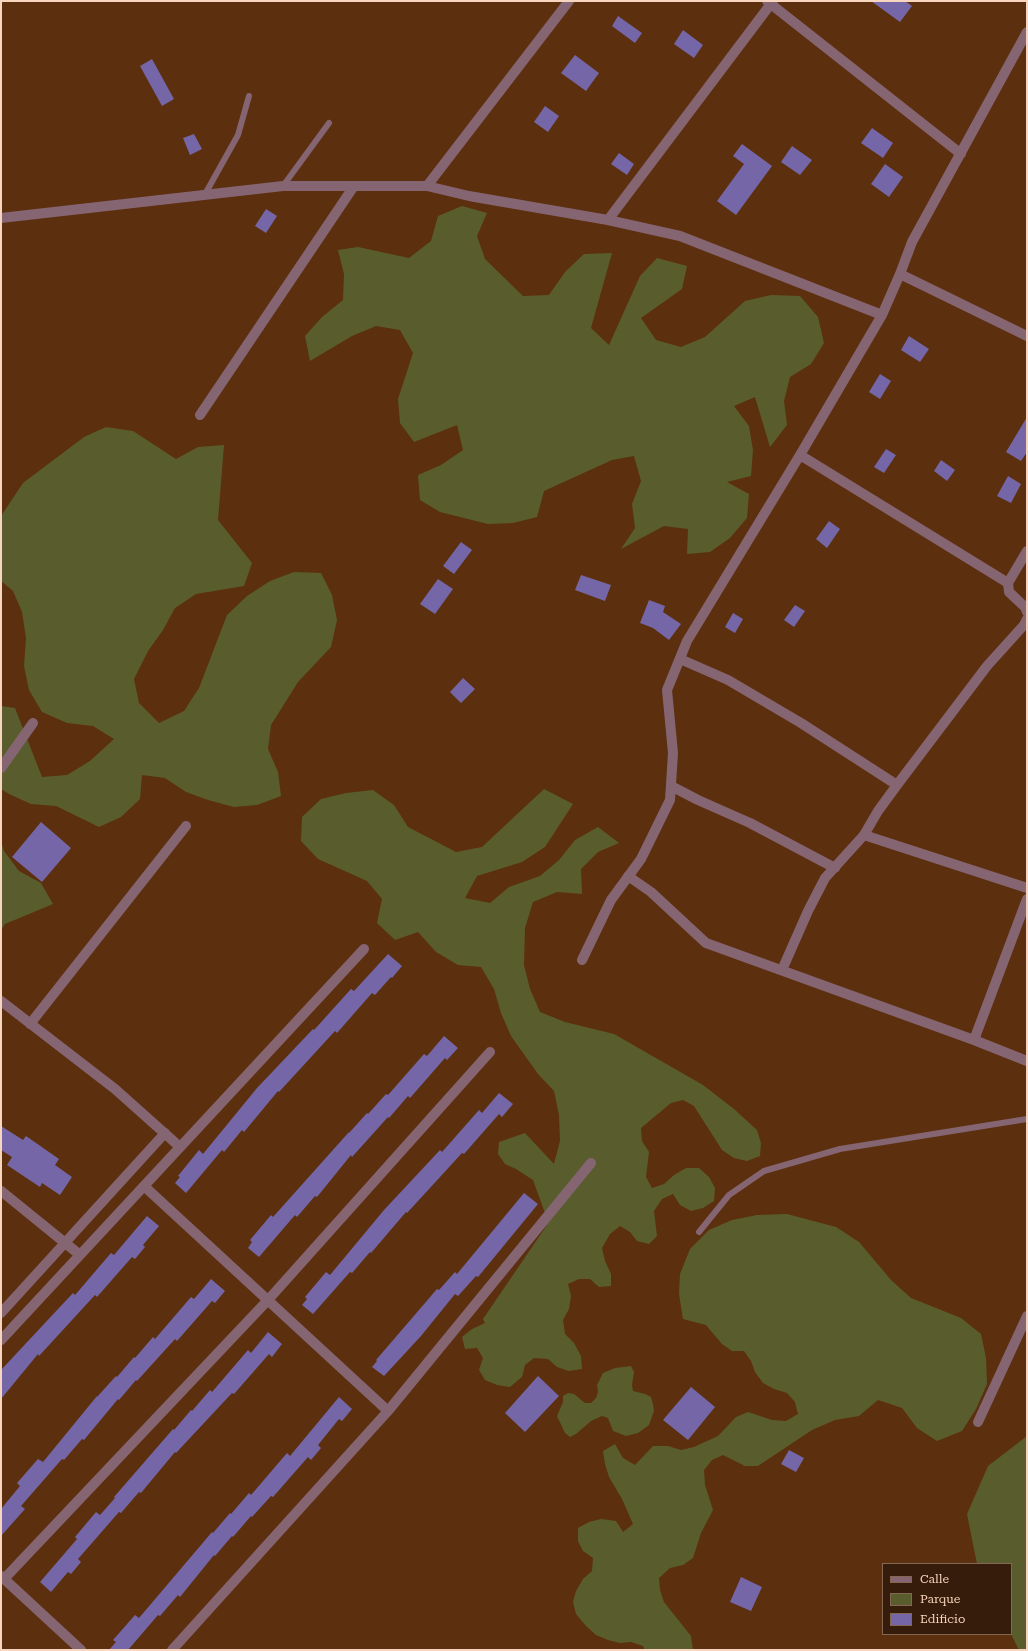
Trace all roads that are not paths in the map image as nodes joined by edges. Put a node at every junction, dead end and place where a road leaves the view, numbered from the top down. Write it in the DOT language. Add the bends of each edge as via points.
graph roads {
  1 [pos="569,1"];
  2 [pos="770,2"];
  3 [pos="1027,32"];
  4 [pos="249,96"];
  5 [pos="329,123"];
  6 [pos="961,154"];
  7 [pos="283,186"];
  8 [pos="354,186"];
  9 [pos="427,186"];
  10 [pos="204,196"];
  11 [pos="1,218"];
  12 [pos="608,220"];
  13 [pos="900,274"];
  14 [pos="882,316"];
  15 [pos="1027,336"];
  16 [pos="200,415"];
  17 [pos="800,454"];
  18 [pos="1027,551"];
  19 [pos="1008,583"];
  20 [pos="1027,612"];
  21 [pos="1027,619"];
  22 [pos="680,659"];
  23 [pos="32,723"];
  24 [pos="1,768"];
  25 [pos="897,785"];
  26 [pos="671,786"];
  27 [pos="186,826"];
  28 [pos="864,835"];
  29 [pos="835,868"];
  30 [pos="628,876"];
  31 [pos="1027,888"];
  32 [pos="1027,899"];
  33 [pos="364,949"];
  34 [pos="582,960"];
  35 [pos="782,970"];
  36 [pos="1,1001"];
  37 [pos="30,1024"];
  38 [pos="974,1040"];
  39 [pos="490,1052"];
  40 [pos="1027,1061"];
  41 [pos="1027,1119"];
  42 [pos="165,1134"];
  43 [pos="180,1147"];
  44 [pos="591,1164"];
  45 [pos="144,1186"];
  46 [pos="1,1191"];
  47 [pos="699,1232"];
  48 [pos="66,1243"];
  49 [pos="80,1255"];
  50 [pos="268,1300"];
  51 [pos="1,1313"];
  52 [pos="1027,1316"];
  53 [pos="1,1340"];
  54 [pos="388,1411"];
  55 [pos="978,1422"];
  56 [pos="3,1577"];
  57 [pos="81,1650"];
  58 [pos="172,1650"];
  1 -- 9 [label="street"];
  2 -- 6 [label="street"];
  2 -- 12 [label="street"];
  3 -- 6 [label="street"];
  4 -- 10 [label="lane" via="238,135"];
  5 -- 7 [label="lane"];
  6 -- 13 [label="street" via="912,242"];
  7 -- 8 [label="street"];
  7 -- 10 [label="street"];
  8 -- 9 [label="street"];
  8 -- 16 [label="street"];
  9 -- 12 [label="street" via="469,196"];
  10 -- 11 [label="street"];
  12 -- 14 [label="street" via="680,236"];
  13 -- 14 [label="street"];
  13 -- 15 [label="street"];
  14 -- 17 [label="street"];
  17 -- 19 [label="street"];
  17 -- 22 [label="street" via="687,641"];
  18 -- 19 [label="street"];
  19 -- 20 [label="street" via="1009,592"];
  21 -- 25 [label="street" via="987,666"];
  22 -- 25 [label="street" via="728,680 801,723"];
  22 -- 26 [label="street" via="666,690 673,753"];
  23 -- 24 [label="street"];
  25 -- 28 [label="street"];
  26 -- 29 [label="street" via="750,823"];
  26 -- 30 [label="street" via="670,800 641,859"];
  27 -- 37 [label="street"];
  28 -- 29 [label="street"];
  28 -- 31 [label="street"];
  29 -- 35 [label="street" via="825,878"];
  30 -- 34 [label="street" via="611,900"];
  30 -- 35 [label="street" via="651,892 706,943"];
  32 -- 38 [label="street"];
  33 -- 43 [label="street"];
  35 -- 38 [label="street"];
  36 -- 37 [label="street"];
  37 -- 42 [label="street" via="115,1089"];
  38 -- 40 [label="street"];
  39 -- 50 [label="street"];
  41 -- 47 [label="lane" via="840,1149 764,1171 729,1195"];
  42 -- 43 [label="street"];
  42 -- 48 [label="street"];
  43 -- 45 [label="street"];
  44 -- 54 [label="street"];
  45 -- 49 [label="street"];
  45 -- 50 [label="street"];
  46 -- 48 [label="street"];
  48 -- 49 [label="street"];
  48 -- 51 [label="street"];
  49 -- 53 [label="street"];
  50 -- 54 [label="street"];
  50 -- 56 [label="street"];
  52 -- 55 [label="street"];
  54 -- 58 [label="street"];
  56 -- 57 [label="street"];
}
